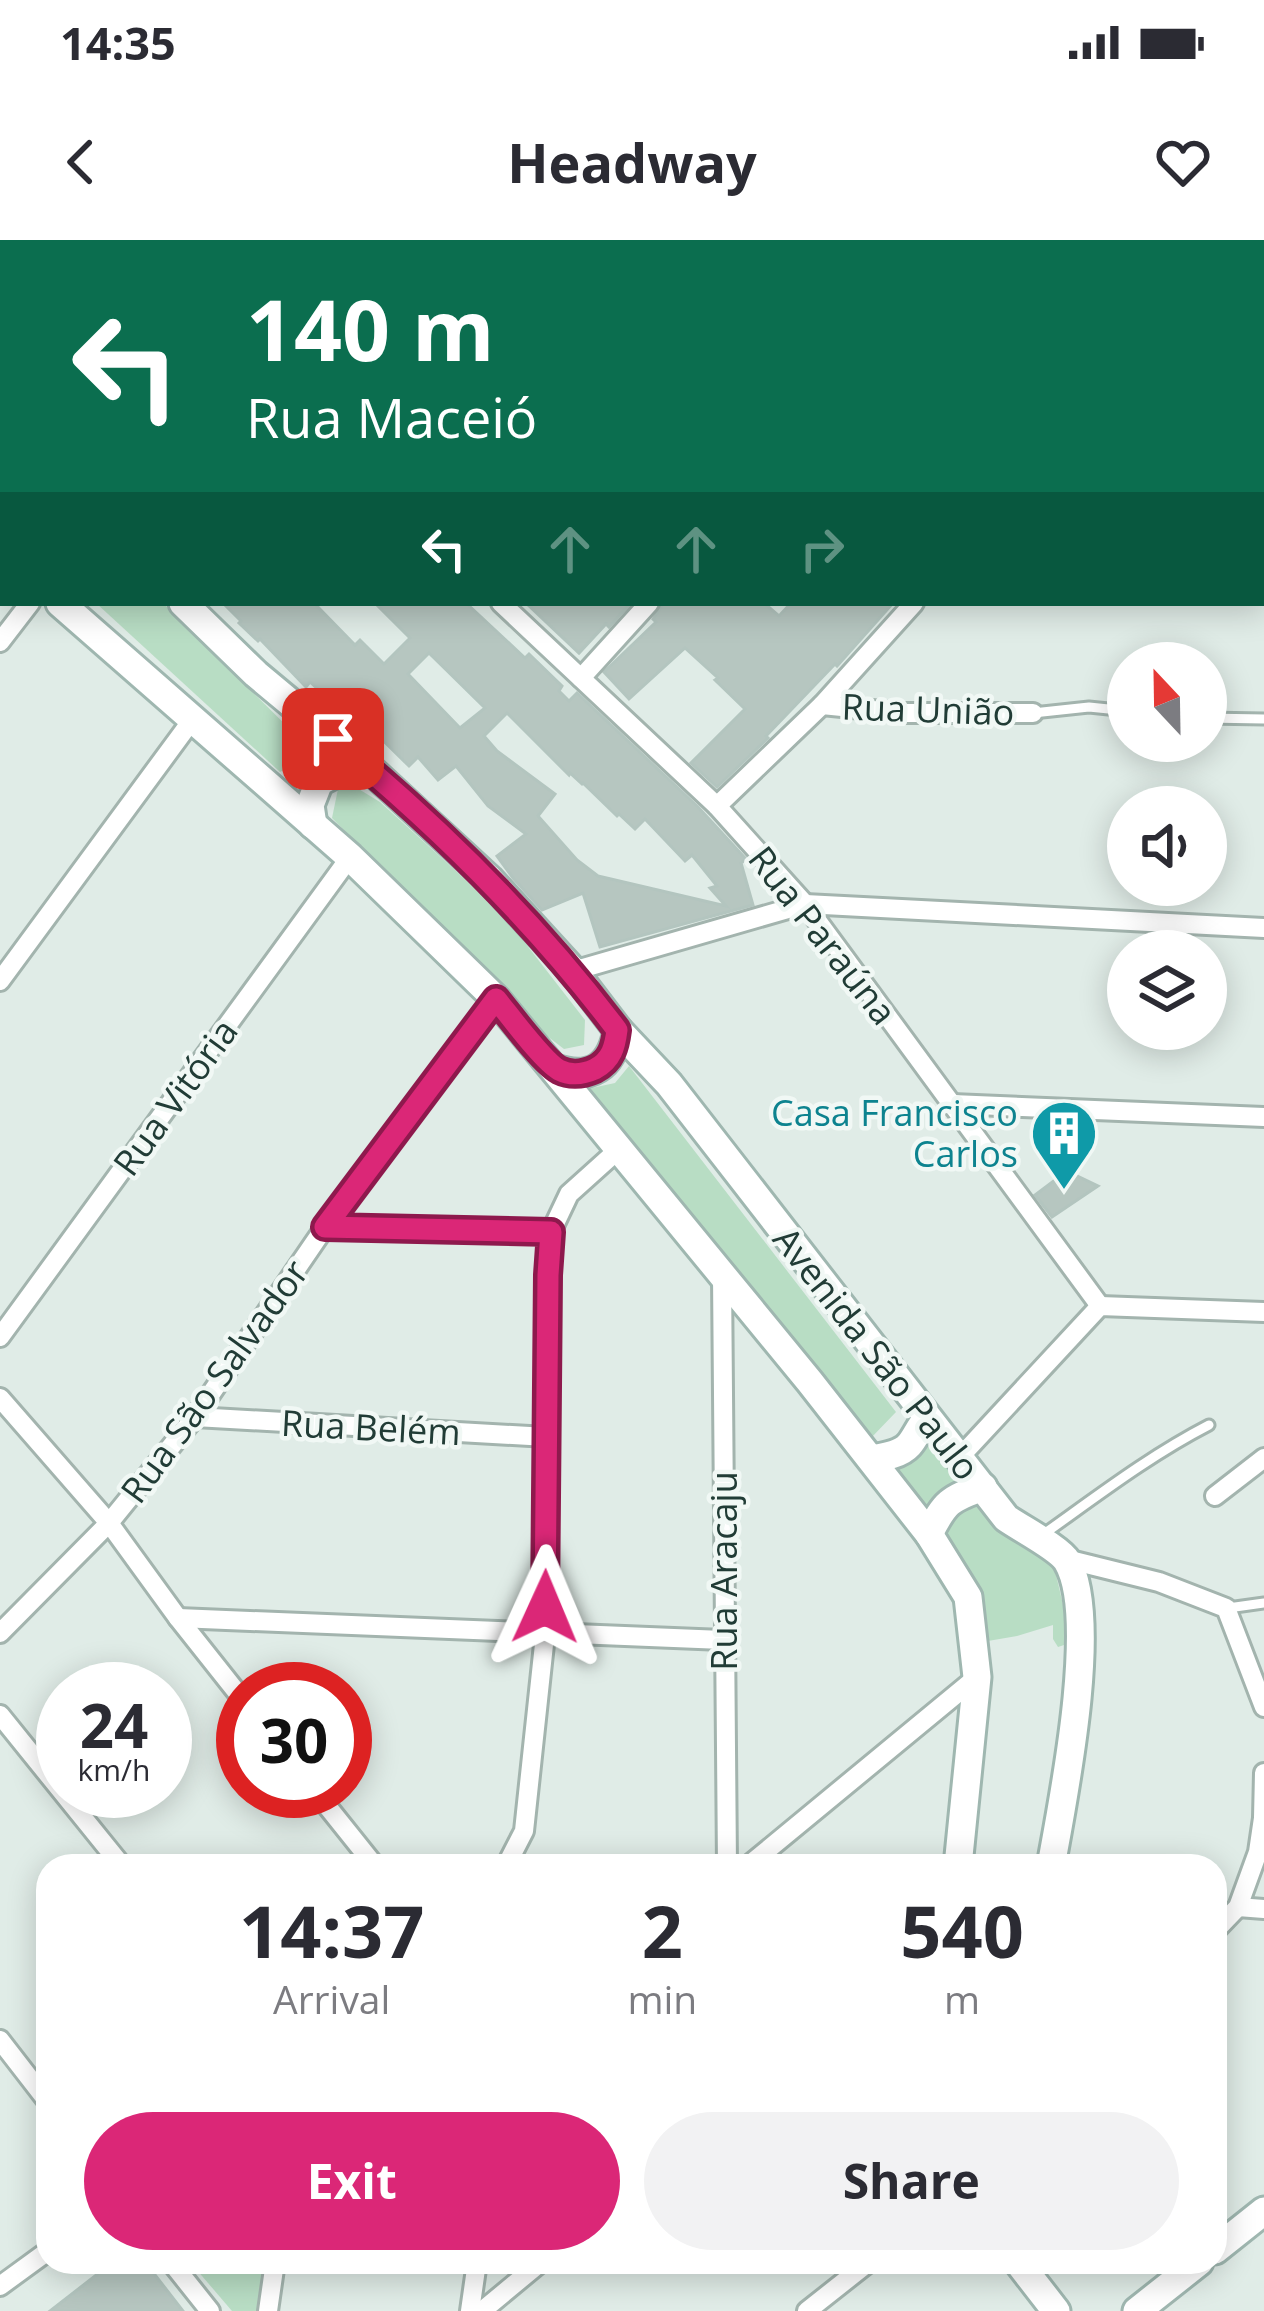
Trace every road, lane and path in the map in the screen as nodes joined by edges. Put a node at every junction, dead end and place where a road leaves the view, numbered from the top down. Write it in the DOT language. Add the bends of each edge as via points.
graph roads {
  1 [pos="28,606"];
  2 [pos="63,606"];
  3 [pos="186,606"];
  4 [pos="504,606"];
  5 [pos="646,606"];
  6 [pos="911,606"];
  7 [pos="0,642"];
  8 [pos="581,678"];
  9 [pos="822,705"];
  10 [pos="1107,709"];
  11 [pos="1033,713"];
  12 [pos="1227,718"];
  13 [pos="1264,719"];
  14 [pos="193,720"];
  15 [pos="370,769"];
  16 [pos="717,806"];
  17 [pos="313,825"];
  18 [pos="350,856"];
  19 [pos="805,904"];
  20 [pos="1264,928"];
  21 [pos="573,971"];
  22 [pos="0,980"];
  23 [pos="496,999"];
  24 [pos="617,1030"];
  25 [pos="555,1069"];
  26 [pos="952,1104"];
  27 [pos="1264,1118"];
  28 [pos="619,1149"];
  29 [pos="325,1227"];
  30 [pos="551,1232"];
  31 [pos="722,1275"];
  32 [pos="1100,1306"];
  33 [pos="1264,1312"];
  34 [pos="0,1337"];
  35 [pos="0,1398"];
  36 [pos="195,1417"];
  37 [pos="927,1419"];
  38 [pos="1210,1425"];
  39 [pos="547,1437"];
  40 [pos="960,1457"];
  41 [pos="1264,1458"];
  42 [pos="871,1459"];
  43 [pos="982,1487"];
  44 [pos="1215,1496"];
  45 [pos="110,1522"];
  46 [pos="929,1534"];
  47 [pos="1036,1539"];
  48 [pos="1066,1559"];
  49 [pos="1264,1604"];
  50 [pos="1226,1608"];
  51 [pos="178,1618"];
  52 [pos="0,1633"];
  53 [pos="544,1635"];
  54 [pos="723,1640"];
  55 [pos="216,1666"];
  56 [pos="977,1677"];
  57 [pos="1264,1707"];
  58 [pos="0,1715"];
  59 [pos="1264,1773"];
  60 [pos="337,1818"];
  61 [pos="112,1854"];
  62 [pos="365,1854"];
  63 [pos="512,1854"];
  64 [pos="727,1854"];
  65 [pos="763,1854"];
  66 [pos="959,1854"];
  67 [pos="1053,1854"];
  68 [pos="1238,1907"];
  69 [pos="1264,1909"];
  70 [pos="1227,1918"];
  71 [pos="0,2040"];
  72 [pos="36,2086"];
  73 [pos="1264,2211"];
  74 [pos="1227,2240"];
  75 [pos="36,2260"];
  76 [pos="181,2274"];
  77 [pos="273,2274"];
  78 [pos="475,2274"];
  79 [pos="527,2274"];
  80 [pos="854,2274"];
  81 [pos="1027,2274"];
  82 [pos="1184,2274"];
  83 [pos="0,2286"];
  84 [pos="210,2311"];
  85 [pos="268,2311"];
  86 [pos="470,2311"];
  87 [pos="482,2311"];
  88 [pos="807,2311"];
  89 [pos="1055,2311"];
  90 [pos="1137,2311"];
  1 -- 7 [label="street"];
  2 -- 14 [label="street, Avenida São Paulo"];
  3 -- 15 [label="street, Avenida São Paulo"];
  4 -- 8 [label="street, Rua Paraúna"];
  5 -- 8 [label="street"];
  6 -- 9 [label="street"];
  8 -- 16 [label="street, Rua Paraúna"];
  9 -- 11 [label="street, Rua União"];
  9 -- 16 [label="street"];
  10 -- 11 [label="lane"];
  12 -- 13 [label="lane"];
  14 -- 17 [label="street, Avenida São Paulo"];
  14 -- 22 [label="street"];
  15 -- 17 [label="street" via="319,782"];
  15 -- 21 [label="street, Avenida São Paulo"];
  16 -- 19 [label="street, Rua Paraúna"];
  17 -- 18 [label="street, Avenida São Paulo"];
  18 -- 23 [label="street, Avenida São Paulo"];
  18 -- 34 [label="street, Rua Vitória"];
  19 -- 20 [label="street"];
  19 -- 21 [label="street"];
  19 -- 26 [label="street, Rua Paraúna"];
  21 -- 24 [label="street, Avenida São Paulo"];
  23 -- 25 [label="street, Avenida São Paulo"];
  23 -- 29 [label="street, Rua São Salvador"];
  24 -- 25 [label="street" via="605,1063 590,1072"];
  24 -- 37 [label="street, Avenida São Paulo" via="669,1084"];
  25 -- 28 [label="street, Avenida São Paulo"];
  26 -- 27 [label="street"];
  26 -- 32 [label="street, Rua Paraúna"];
  28 -- 30 [label="street" via="568,1194"];
  28 -- 31 [label="street, Avenida São Paulo"];
  29 -- 30 [label="street"];
  29 -- 36 [label="street, Rua São Salvador"];
  30 -- 39 [label="street"];
  31 -- 42 [label="street, Avenida São Paulo"];
  31 -- 54 [label="street, Rua Aracaju"];
  32 -- 33 [label="street"];
  32 -- 40 [label="street"];
  35 -- 45 [label="street"];
  36 -- 39 [label="street, Rua Belém"];
  36 -- 45 [label="street, Rua São Salvador"];
  37 -- 40 [label="street, Avenida São Paulo"];
  37 -- 42 [label="street" via="909,1446"];
  38 -- 47 [label="lane"];
  39 -- 53 [label="street"];
  40 -- 43 [label="street, Avenida São Paulo"];
  41 -- 44 [label="street"];
  42 -- 46 [label="street, Avenida São Paulo"];
  43 -- 46 [label="street" via="953,1497"];
  43 -- 47 [label="street, Avenida São Paulo"];
  45 -- 51 [label="street"];
  45 -- 52 [label="street, Rua São Salvador"];
  46 -- 56 [label="street, Avenida São Paulo" via="968,1597"];
  47 -- 48 [label="street, Avenida São Paulo"];
  48 -- 50 [label="street, Avenida São Paulo"];
  48 -- 67 [label="street" via="1080,1606 1079,1681"];
  49 -- 50 [label="lane"];
  50 -- 57 [label="street"];
  51 -- 53 [label="street"];
  51 -- 55 [label="street"];
  53 -- 54 [label="street"];
  53 -- 63 [label="street" via="524,1831"];
  54 -- 64 [label="street, Rua Aracaju"];
  56 -- 65 [label="street"];
  56 -- 66 [label="street, Avenida São Paulo"];
  58 -- 61 [label="street"];
  59 -- 68 [label="street" via="1258,1852"];
  60 -- 62 [label="street"];
  68 -- 69 [label="street"];
  68 -- 70 [label="street"];
  71 -- 72 [label="street"];
  73 -- 74 [label="street"];
  75 -- 83 [label="street"];
  76 -- 84 [label="street"];
  77 -- 85 [label="street"];
  78 -- 86 [label="street"];
  79 -- 87 [label="street"];
  80 -- 88 [label="street"];
  81 -- 89 [label="street"];
  82 -- 90 [label="street"];
}
